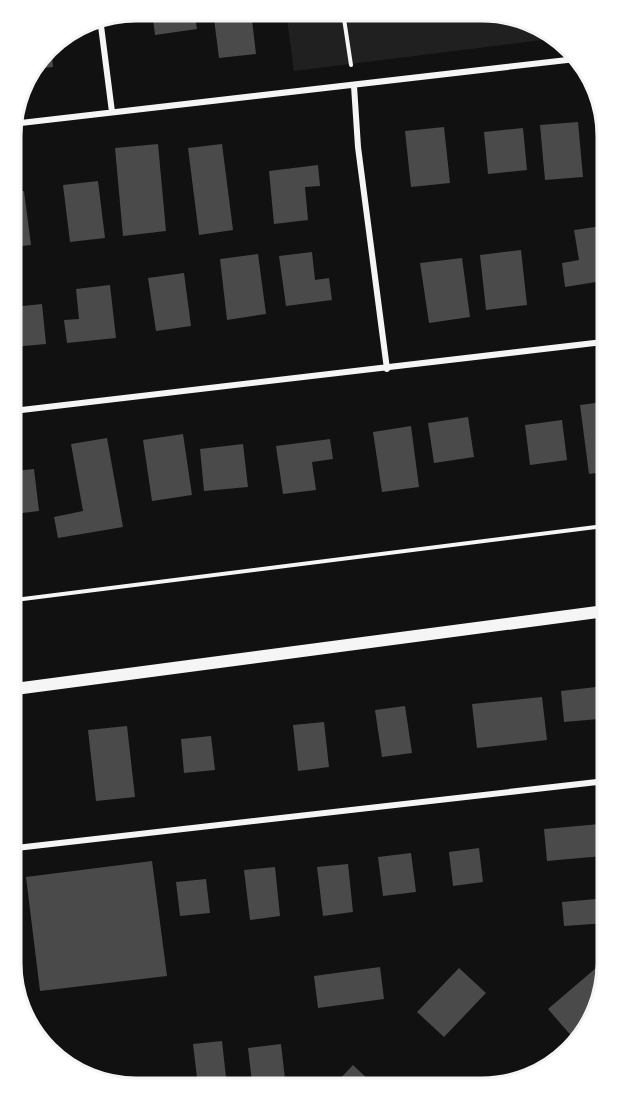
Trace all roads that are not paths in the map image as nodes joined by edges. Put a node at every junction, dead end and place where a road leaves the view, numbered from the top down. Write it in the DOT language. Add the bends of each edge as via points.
graph roads {
  1 [pos="101,26"];
  2 [pos="568,60"];
  3 [pos="354,86"];
  4 [pos="112,112"];
  5 [pos="22,123"];
  6 [pos="597,343"];
  7 [pos="387,369"];
  8 [pos="21,410"];
  9 [pos="597,612"];
  10 [pos="21,688"];
  11 [pos="597,782"];
  12 [pos="21,847"];
  1 -- 4 [label="street"];
  2 -- 3 [label="street"];
  3 -- 4 [label="street"];
  3 -- 7 [label="street" via="358,147"];
  4 -- 5 [label="street"];
  6 -- 7 [label="street"];
  7 -- 8 [label="street"];
  9 -- 10 [label="main road"];
  11 -- 12 [label="street"];
}
